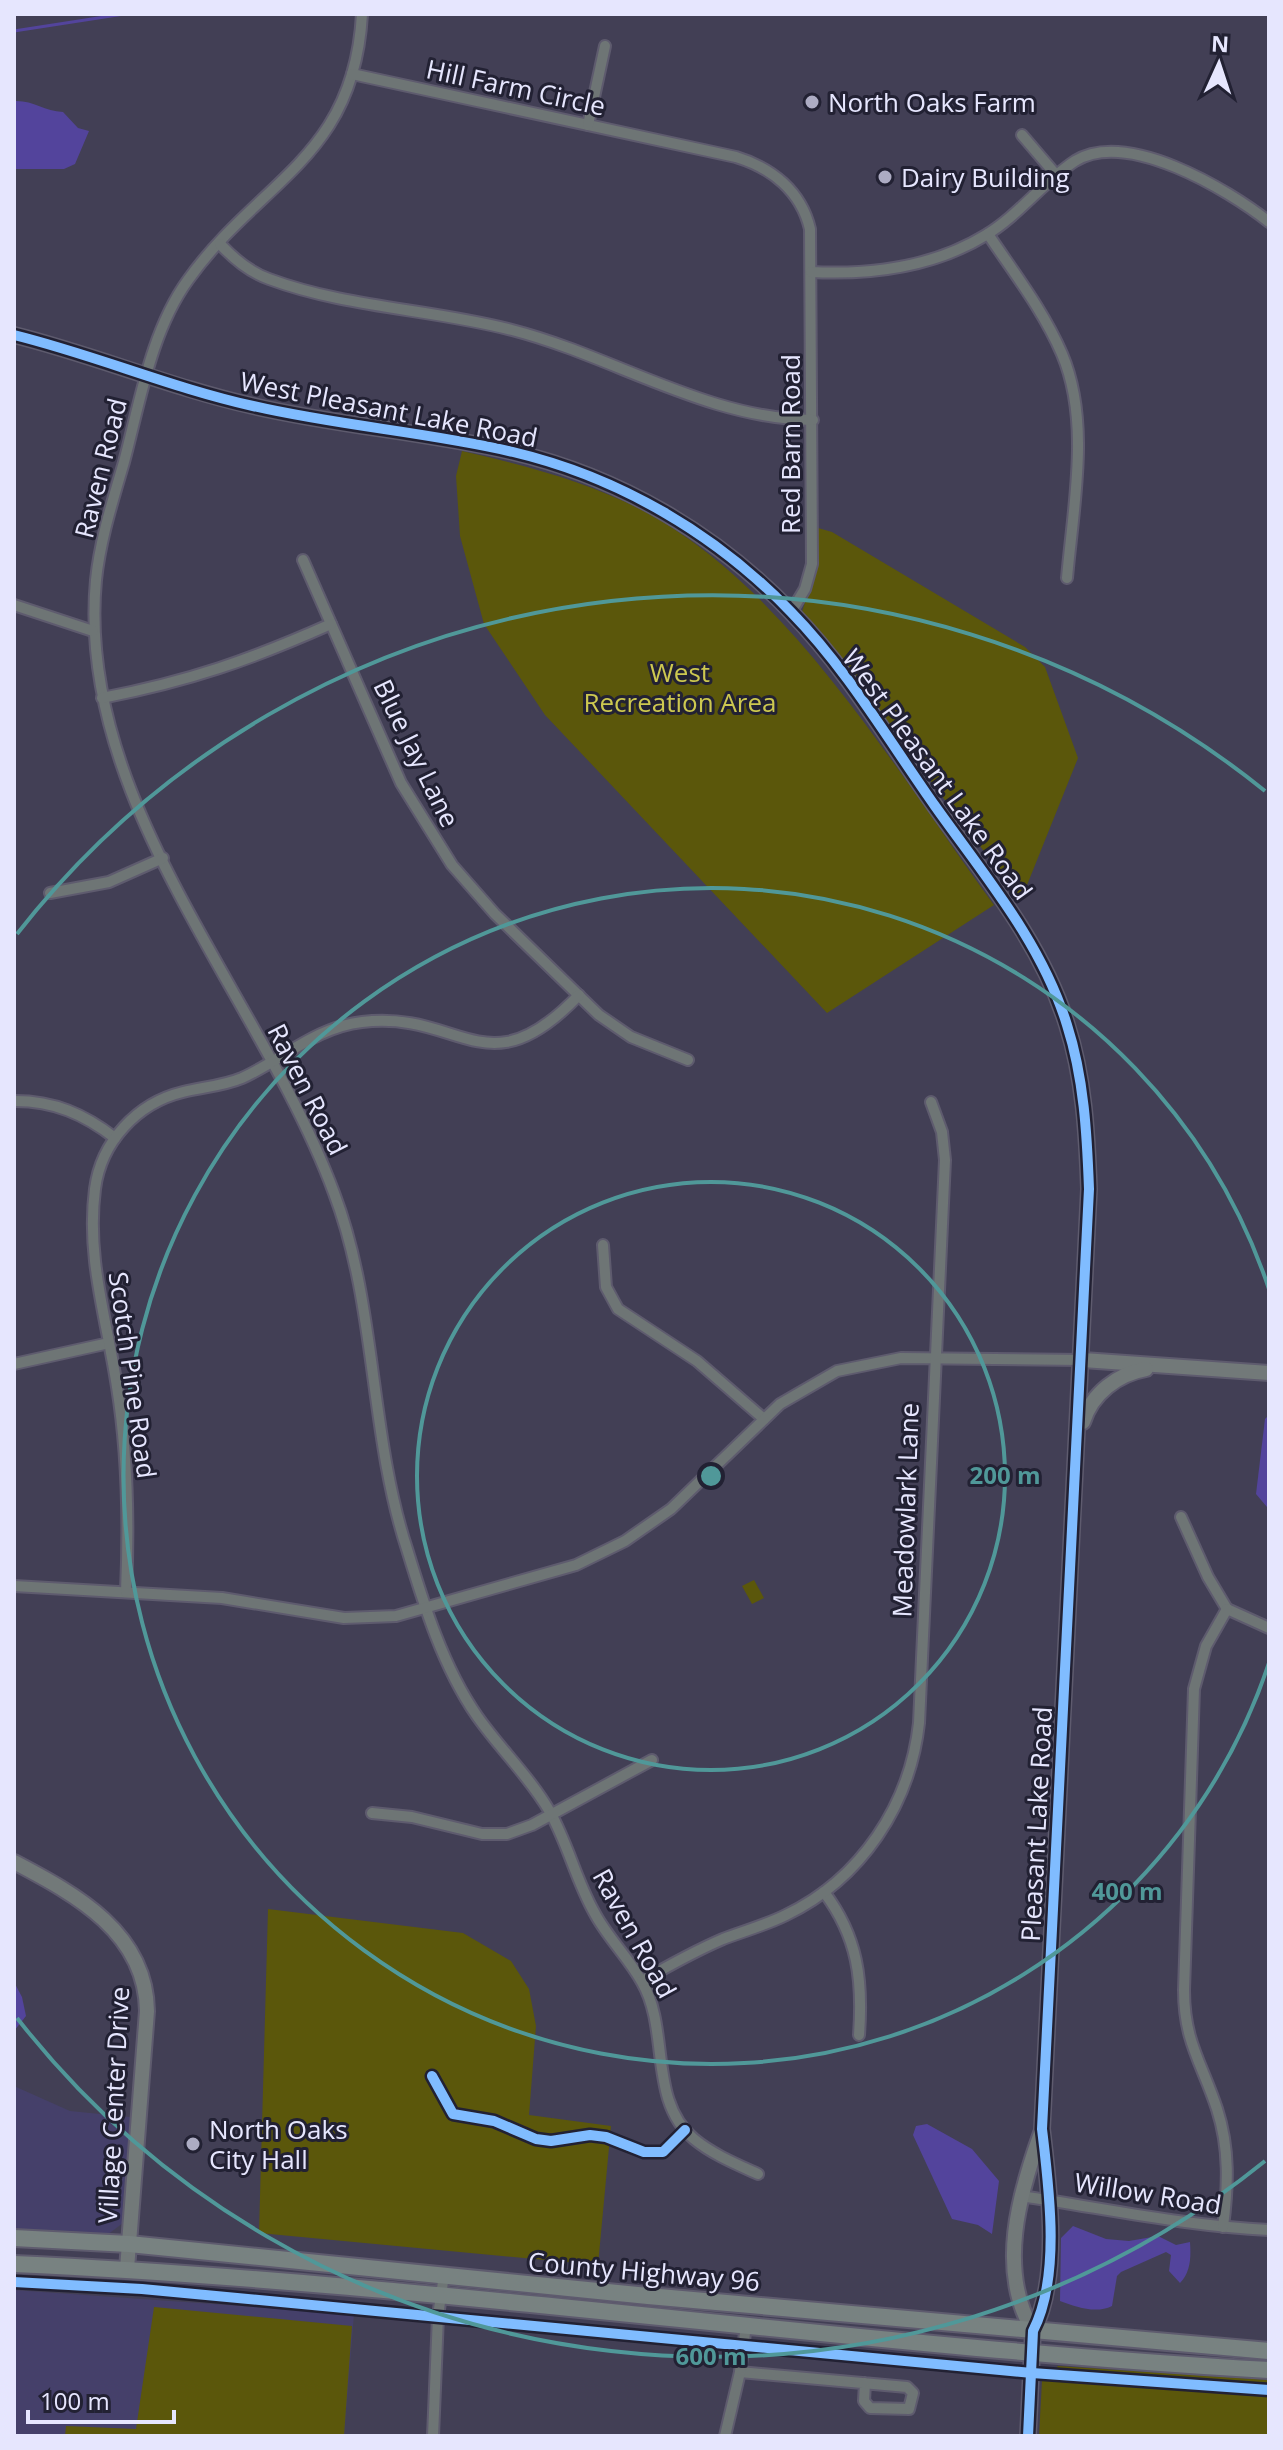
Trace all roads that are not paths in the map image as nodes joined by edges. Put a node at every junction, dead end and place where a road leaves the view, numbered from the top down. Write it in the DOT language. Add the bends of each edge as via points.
graph roads {
  1 [pos="362,14"];
  2 [pos="605,46"];
  3 [pos="352,74"];
  4 [pos="588,125"];
  5 [pos="1022,135"];
  6 [pos="1057,176"];
  7 [pos="1269,222"];
  8 [pos="988,234"];
  9 [pos="220,244"];
  10 [pos="811,272"];
  11 [pos="14,335"];
  12 [pos="147,375"];
  13 [pos="813,420"];
  14 [pos="303,560"];
  15 [pos="1067,578"];
  16 [pos="14,605"];
  17 [pos="791,612"];
  18 [pos="331,624"];
  19 [pos="93,631"];
  20 [pos="102,698"];
  21 [pos="163,858"];
  22 [pos="50,893"];
  23 [pos="579,995"];
  24 [pos="688,1060"];
  25 [pos="270,1062"];
  26 [pos="15,1101"];
  27 [pos="931,1102"];
  28 [pos="115,1138"];
  29 [pos="603,1245"];
  30 [pos="1084,1317"];
  31 [pos="109,1343"];
  32 [pos="933,1358"];
  33 [pos="1083,1360"];
  34 [pos="14,1364"];
  35 [pos="1161,1366"];
  36 [pos="1269,1373"];
  37 [pos="764,1419"];
  38 [pos="1078,1437"];
  39 [pos="1181,1517"];
  40 [pos="14,1586"];
  41 [pos="126,1592"];
  42 [pos="427,1605"];
  43 [pos="1227,1609"];
  44 [pos="1269,1628"];
  45 [pos="652,1760"];
  46 [pos="372,1813"];
  47 [pos="552,1815"];
  48 [pos="14,1862"];
  49 [pos="824,1892"];
  50 [pos="642,1981"];
  51 [pos="859,2035"];
  52 [pos="1042,2129"];
  53 [pos="758,2174"];
  54 [pos="1020,2196"];
  55 [pos="1050,2200"];
  56 [pos="1223,2227"];
  57 [pos="1269,2230"];
  58 [pos="14,2238"];
  59 [pos="129,2244"];
  60 [pos="14,2264"];
  61 [pos="127,2269"];
  62 [pos="444,2275"];
  63 [pos="443,2296"];
  64 [pos="746,2325"];
  65 [pos="1033,2331"];
  66 [pos="1269,2351"];
  67 [pos="1033,2352"];
  68 [pos="1269,2370"];
  69 [pos="740,2372"];
  70 [pos="865,2383"];
  71 [pos="433,2436"];
  72 [pos="725,2436"];
  73 [pos="1028,2436"];
  1 -- 3 [label="street"];
  2 -- 4 [label="street"];
  3 -- 4 [label="street, Hill Farm Circle"];
  3 -- 9 [label="street" via="335,116 308,155"];
  4 -- 10 [label="street, Hill Farm Circle" via="736,157 767,170 791,190 807,216"];
  5 -- 6 [label="street"];
  6 -- 7 [label="street" via="1087,155 1124,152 1201,179"];
  6 -- 8 [label="street"];
  8 -- 10 [label="street" via="886,271"];
  8 -- 15 [label="street" via="1040,311 1063,357 1070,387 1078,460"];
  9 -- 12 [label="street" via="177,296"];
  9 -- 13 [label="street" via="252,272 281,283 511,329 729,408"];
  10 -- 13 [label="street, Red Barn Road"];
  11 -- 12 [label="street, West Pleasant Lake Road"];
  12 -- 17 [label="street, West Pleasant Lake Road" via="254,407 501,449 578,472 682,523 730,557"];
  12 -- 19 [label="street, Raven Road" via="97,572"];
  13 -- 17 [label="street, Red Barn Road" via="812,564"];
  14 -- 18 [label="street, Blue Jay Lane"];
  16 -- 19 [label="street"];
  17 -- 30 [label="street, West Pleasant Lake Road" via="841,673 1011,913 1058,999 1076,1059 1087,1146"];
  18 -- 20 [label="street" via="206,675"];
  18 -- 23 [label="street, Blue Jay Lane" via="401,783 433,839 473,890"];
  19 -- 20 [label="street, Raven Road"];
  20 -- 21 [label="street, Raven Road" via="115,747"];
  21 -- 22 [label="street" via="109,882"];
  21 -- 25 [label="street, Raven Road"];
  23 -- 24 [label="street, Blue Jay Lane" via="623,1032"];
  23 -- 25 [label="street" via="548,1026 509,1042 481,1043 402,1022 359,1022 321,1033"];
  25 -- 28 [label="street, Scotch Pine Road" via="224,1084 182,1092 152,1105"];
  25 -- 42 [label="street, Raven Road" via="324,1165 345,1226 390,1484"];
  26 -- 28 [label="street" via="66,1108"];
  27 -- 32 [label="street, Meadowlark Lane" via="945,1160"];
  28 -- 31 [label="street, Scotch Pine Road" via="99,1171 94,1204 94,1269"];
  29 -- 37 [label="street" via="606,1287 618,1309 697,1361"];
  30 -- 33 [label="street, Pleasant Lake Road"];
  31 -- 34 [label="street"];
  31 -- 41 [label="street, Scotch Pine Road" via="127,1463"];
  32 -- 33 [label="street"];
  32 -- 37 [label="street" via="879,1360 837,1371 798,1391"];
  32 -- 49 [label="street, Meadowlark Lane" via="917,1737 905,1785 885,1826"];
  33 -- 35 [label="street"];
  33 -- 38 [label="street, Pleasant Lake Road"];
  35 -- 36 [label="street"];
  35 -- 38 [label="street" via="1134,1371 1108,1386 1087,1409"];
  37 -- 42 [label="street" via="671,1509 625,1541 576,1565"];
  38 -- 52 [label="street, Pleasant Lake Road"];
  39 -- 43 [label="street"];
  40 -- 41 [label="street"];
  41 -- 42 [label="street" via="222,1598 361,1619 396,1616"];
  42 -- 47 [label="street, Raven Road" via="462,1692"];
  43 -- 44 [label="street"];
  43 -- 56 [label="street" via="1206,1646 1194,1689 1184,1990 1192,2052 1217,2108 1227,2152"];
  45 -- 47 [label="street"];
  46 -- 47 [label="street" via="495,1835"];
  47 -- 50 [label="street, Raven Road" via="592,1909"];
  48 -- 59 [label="street, Village Center Drive" via="113,1927 132,1949 144,1977 147,2011"];
  49 -- 50 [label="street, Meadowlark Lane"];
  49 -- 51 [label="street" via="856,1952 862,1988"];
  50 -- 53 [label="street, Raven Road" via="656,2014 668,2098 680,2125 699,2143"];
  52 -- 54 [label="street, Pleasant Lake Road"];
  52 -- 55 [label="street, Pleasant Lake Road"];
  54 -- 55 [label="street, Willow Road"];
  54 -- 65 [label="street, Pleasant Lake Road" via="1015,2275 1023,2314"];
  55 -- 56 [label="street, Willow Road"];
  55 -- 65 [label="street, Pleasant Lake Road" via="1047,2276 1041,2317"];
  56 -- 57 [label="street, Willow Road"];
  58 -- 59 [label="main road, County Highway 96"];
  59 -- 61 [label="street, Village Center Drive"];
  59 -- 62 [label="main road, County Highway 96"];
  60 -- 61 [label="main road, County Highway 96"];
  61 -- 63 [label="main road, County Highway 96"];
  62 -- 63 [label="street"];
  62 -- 65 [label="main road, County Highway 96"];
  63 -- 64 [label="main road, County Highway 96"];
  63 -- 71 [label="street"];
  64 -- 67 [label="main road, County Highway 96"];
  64 -- 69 [label="street"];
  65 -- 66 [label="main road, County Highway 96"];
  65 -- 67 [label="street"];
  67 -- 68 [label="main road, County Highway 96"];
  67 -- 73 [label="street"];
  69 -- 70 [label="street"];
  69 -- 72 [label="street"];
  70 -- 70 [label="street" via="907,2387 914,2403 898,2412 870,2408 864,2401"];
}
